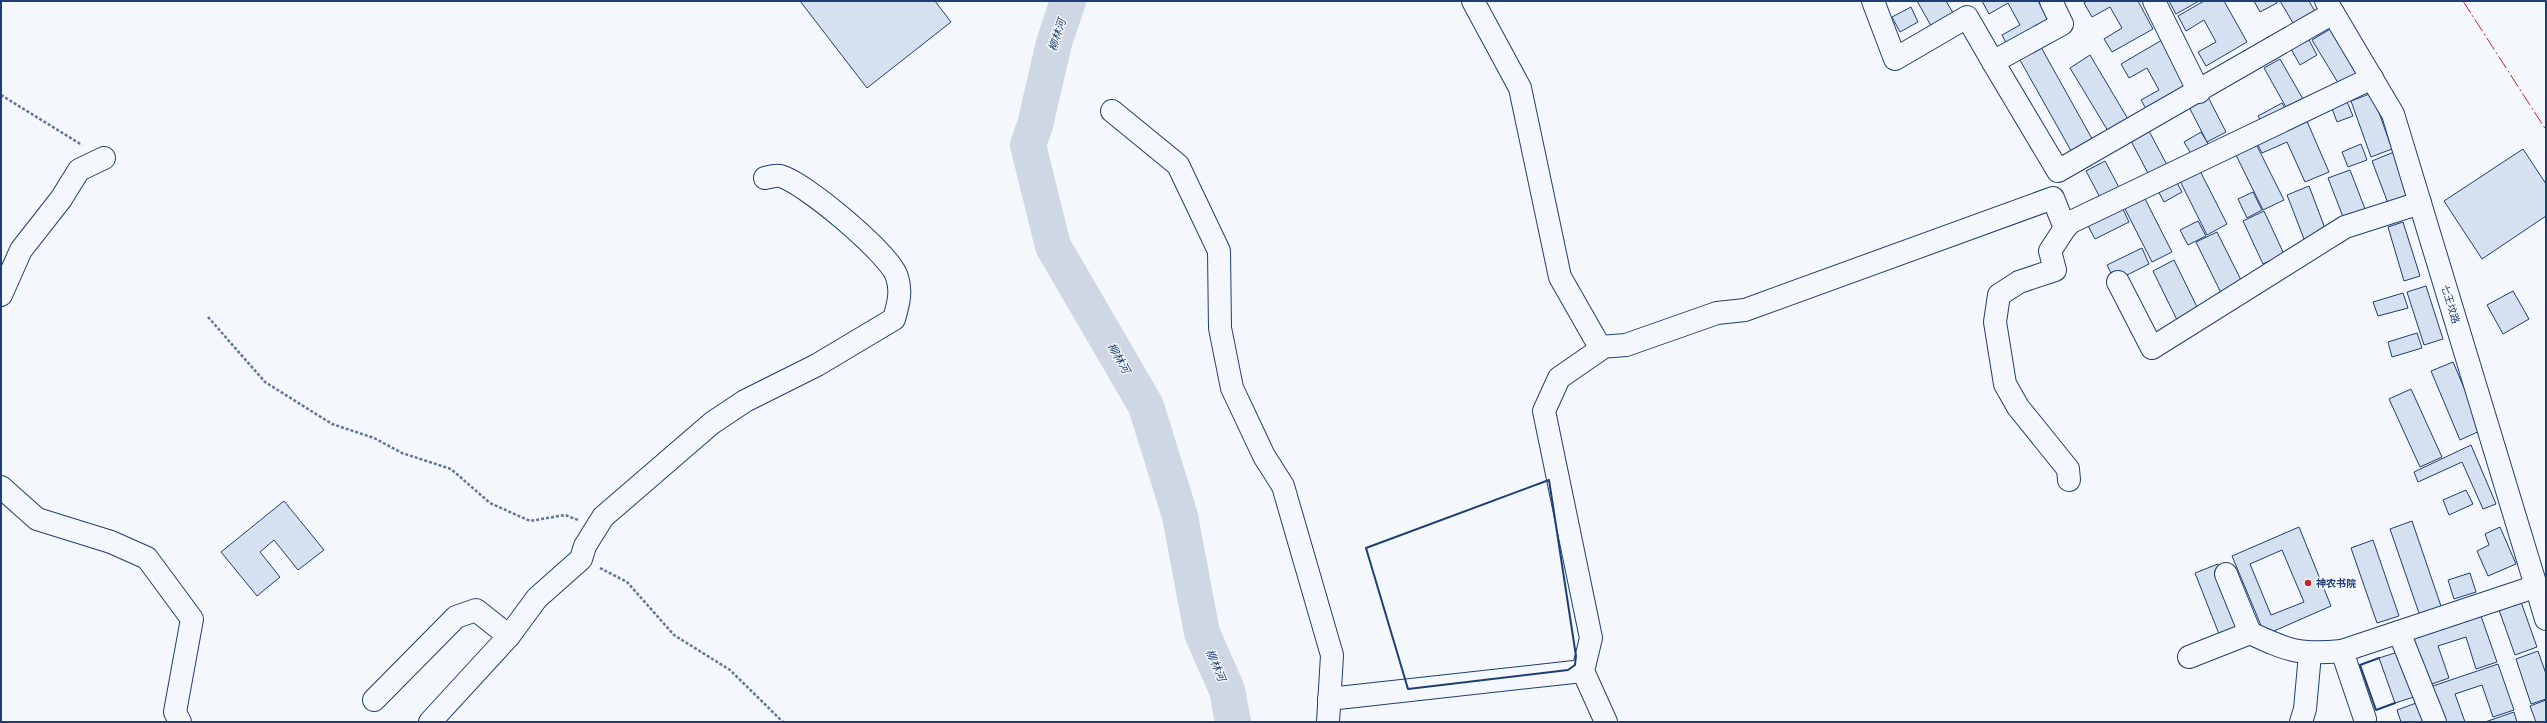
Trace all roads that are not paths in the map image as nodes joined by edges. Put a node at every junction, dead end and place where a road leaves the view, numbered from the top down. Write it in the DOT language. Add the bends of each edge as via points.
graph roads {
  1 [pos="1473,1"];
  2 [pos="1873,1"];
  3 [pos="2051,1"];
  4 [pos="2154,1"];
  5 [pos="2330,7"];
  6 [pos="1994,62"];
  7 [pos="2372,78"];
  8 [pos="2198,92"];
  9 [pos="1112,111"];
  10 [pos="104,158"];
  11 [pos="765,178"];
  12 [pos="2420,203"];
  13 [pos="2065,228"];
  14 [pos="2118,282"];
  15 [pos="1,295"];
  16 [pos="1600,347"];
  17 [pos="2069,480"];
  18 [pos="1,486"];
  19 [pos="2226,574"];
  20 [pos="2536,586"];
  21 [pos="2546,619"];
  22 [pos="2400,632"];
  23 [pos="2250,633"];
  24 [pos="510,636"];
  25 [pos="2342,651"];
  26 [pos="2310,654"];
  27 [pos="2189,657"];
  28 [pos="1583,671"];
  29 [pos="1329,699"];
  30 [pos="374,700"];
  31 [pos="2365,719"];
  32 [pos="180,722"];
  33 [pos="430,722"];
  34 [pos="1328,722"];
  35 [pos="1606,722"];
  36 [pos="2301,722"];
  37 [pos="2434,722"];
  1 -- 16 [label="street" via="1520,88 1560,277"];
  2 -- 6 [label="street" via="1895,59 1967,17"];
  3 -- 6 [label="street" via="2062,24"];
  4 -- 8 [label="street"];
  5 -- 7 [label="street, 七王坟路"];
  5 -- 8 [label="street"];
  6 -- 8 [label="street" via="2058,171"];
  7 -- 12 [label="street, 七王坟路" via="2393,114"];
  7 -- 13 [label="street" via="2071,222"];
  9 -- 29 [label="street" via="1178,165 1219,252 1220,328 1232,388 1264,456 1283,486 1332,655"];
  10 -- 15 [label="street" via="79,170 61,199 21,250"];
  11 -- 24 [label="street" via="780,176 814,194 886,258 897,276 900,298 894,319 817,365 745,401 712,422 603,517 581,559 537,598"];
  12 -- 14 [label="street" via="2345,227 2152,348"];
  12 -- 20 [label="street, 七王坟路"];
  13 -- 16 [label="street" via="2053,198 1744,310 1717,313 1626,345"];
  13 -- 17 [label="street" via="2050,251 2055,270 2019,282 1999,295 1995,322 2005,384 2018,407 2068,469"];
  16 -- 28 [label="street" via="1601,349 1559,378 1544,411 1591,638"];
  18 -- 32 [label="street" via="37,519 111,542 147,558 192,619 175,712"];
  19 -- 23 [label="street"];
  20 -- 21 [label="street, 七王坟路"];
  20 -- 22 [label="street"];
  22 -- 25 [label="street"];
  22 -- 37 [label="street"];
  23 -- 26 [label="street" via="2273,645"];
  23 -- 27 [label="street"];
  24 -- 30 [label="street" via="476,610 456,617"];
  24 -- 33 [label="street"];
  25 -- 26 [label="street"];
  25 -- 31 [label="street"];
  26 -- 36 [label="street" via="2305,709"];
  28 -- 29 [label="street"];
  28 -- 35 [label="street"];
  29 -- 34 [label="street"];
}
